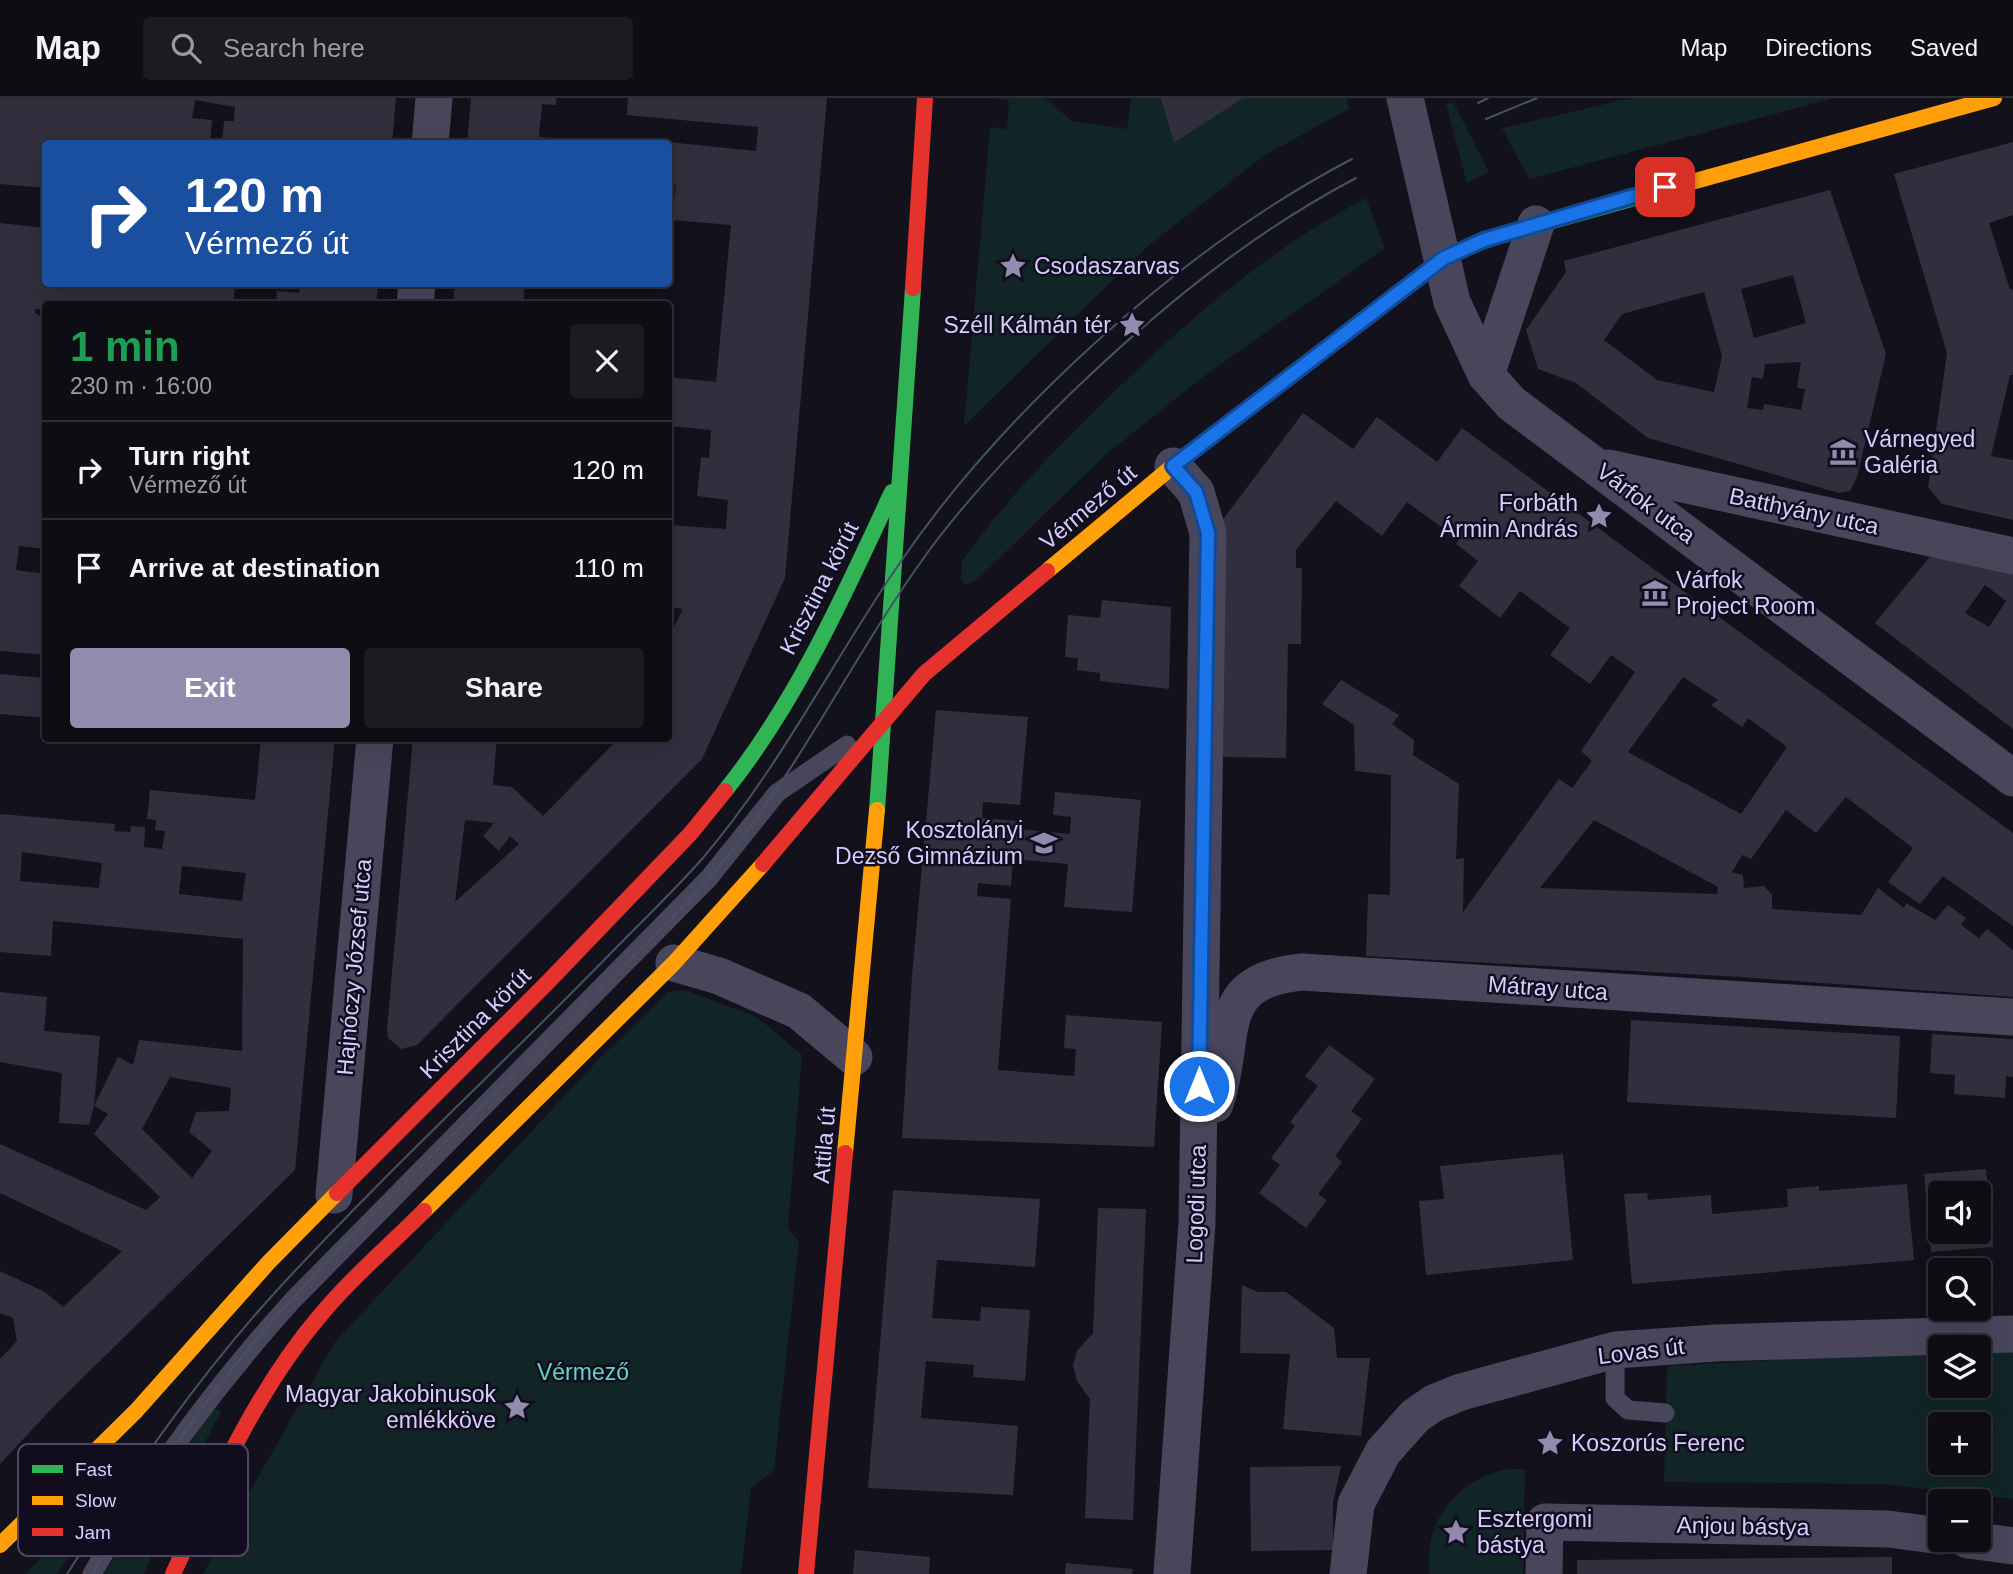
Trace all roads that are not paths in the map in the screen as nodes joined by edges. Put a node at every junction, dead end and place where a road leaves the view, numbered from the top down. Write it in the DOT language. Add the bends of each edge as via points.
graph roads {
  1 [pos="434,98"];
  2 [pos="925,98"];
  3 [pos="1405,98"];
  4 [pos="1994,98"];
  5 [pos="430,140"];
  6 [pos="1536,224"];
  7 [pos="1444,258"];
  8 [pos="1486,375"];
  9 [pos="1595,464"];
  10 [pos="1173,466"];
  11 [pos="900,474"];
  12 [pos="2013,556"];
  13 [pos="886,719"];
  14 [pos="375,742"];
  15 [pos="2013,778"];
  16 [pos="674,963"];
  17 [pos="2013,1017"];
  18 [pos="854,1057"];
  19 [pos="1199,1140"];
  20 [pos="334,1195"];
  21 [pos="2013,1334"];
  22 [pos="1615,1350"];
  23 [pos="1665,1413"];
  24 [pos="103,1444"];
  25 [pos="176,1444"];
  26 [pos="237,1444"];
  27 [pos="18,1527"];
  28 [pos="1928,1534"];
  29 [pos="1991,1543"];
  30 [pos="0,1545"];
  31 [pos="2013,1546"];
  32 [pos="104,1556"];
  33 [pos="181,1556"];
  34 [pos="92,1574"];
  35 [pos="173,1574"];
  36 [pos="806,1574"];
  37 [pos="1172,1574"];
  38 [pos="1348,1574"];
  39 [pos="1544,1574"];
  1 -- 5 [label="street"];
  2 -- 11 [label="main road, Krisztina körút"];
  3 -- 7 [label="street, Várfok utca"];
  4 -- 6 [label="main road, Vérmező út"];
  6 -- 7 [label="main road, Vérmező út"];
  6 -- 8 [label="street"];
  7 -- 8 [label="street, Várfok utca" via="1452,302"];
  7 -- 10 [label="main road, Vérmező út"];
  8 -- 9 [label="street, Várfok utca" via="1512,404"];
  9 -- 12 [label="street, Batthyány utca"];
  9 -- 15 [label="street, Várfok utca"];
  10 -- 13 [label="main road, Vérmező út" via="941,658"];
  10 -- 19 [label="street, Logodi utca" via="1196,492 1208,533"];
  11 -- 13 [label="main road, Krisztina körút"];
  11 -- 20 [label="main road, Krisztina körút" via="826,633 775,720 726,790 627,902"];
  13 -- 16 [label="main road"];
  13 -- 18 [label="main road, Attila út"];
  13 -- 25 [label="lane" via="776,793 709,878 293,1300"];
  14 -- 20 [label="street, Hajnóczy József utca"];
  16 -- 18 [label="street" via="719,976 799,1011"];
  16 -- 26 [label="main road" via="319,1316 289,1354"];
  17 -- 19 [label="street, Mátray utca" via="1302,972 1279,975 1251,988 1234,1006 1220,1088"];
  18 -- 36 [label="main road, Attila út"];
  19 -- 37 [label="street, Logodi utca"];
  20 -- 24 [label="main road, Krisztina körút"];
  21 -- 22 [label="street, Lovas út"];
  22 -- 23 [label="lane" via="1615,1398 1628,1410"];
  22 -- 38 [label="street, Lovas út" via="1461,1392 1415,1416 1383,1452 1356,1504"];
  27 -- 30 [label="main road, Krisztina körút"];
  28 -- 39 [label="street, Anjou bástya" via="1888,1529 1545,1522"];
  29 -- 31 [label="street"];
  32 -- 34 [label="lane"];
  33 -- 35 [label="main road"];
}
